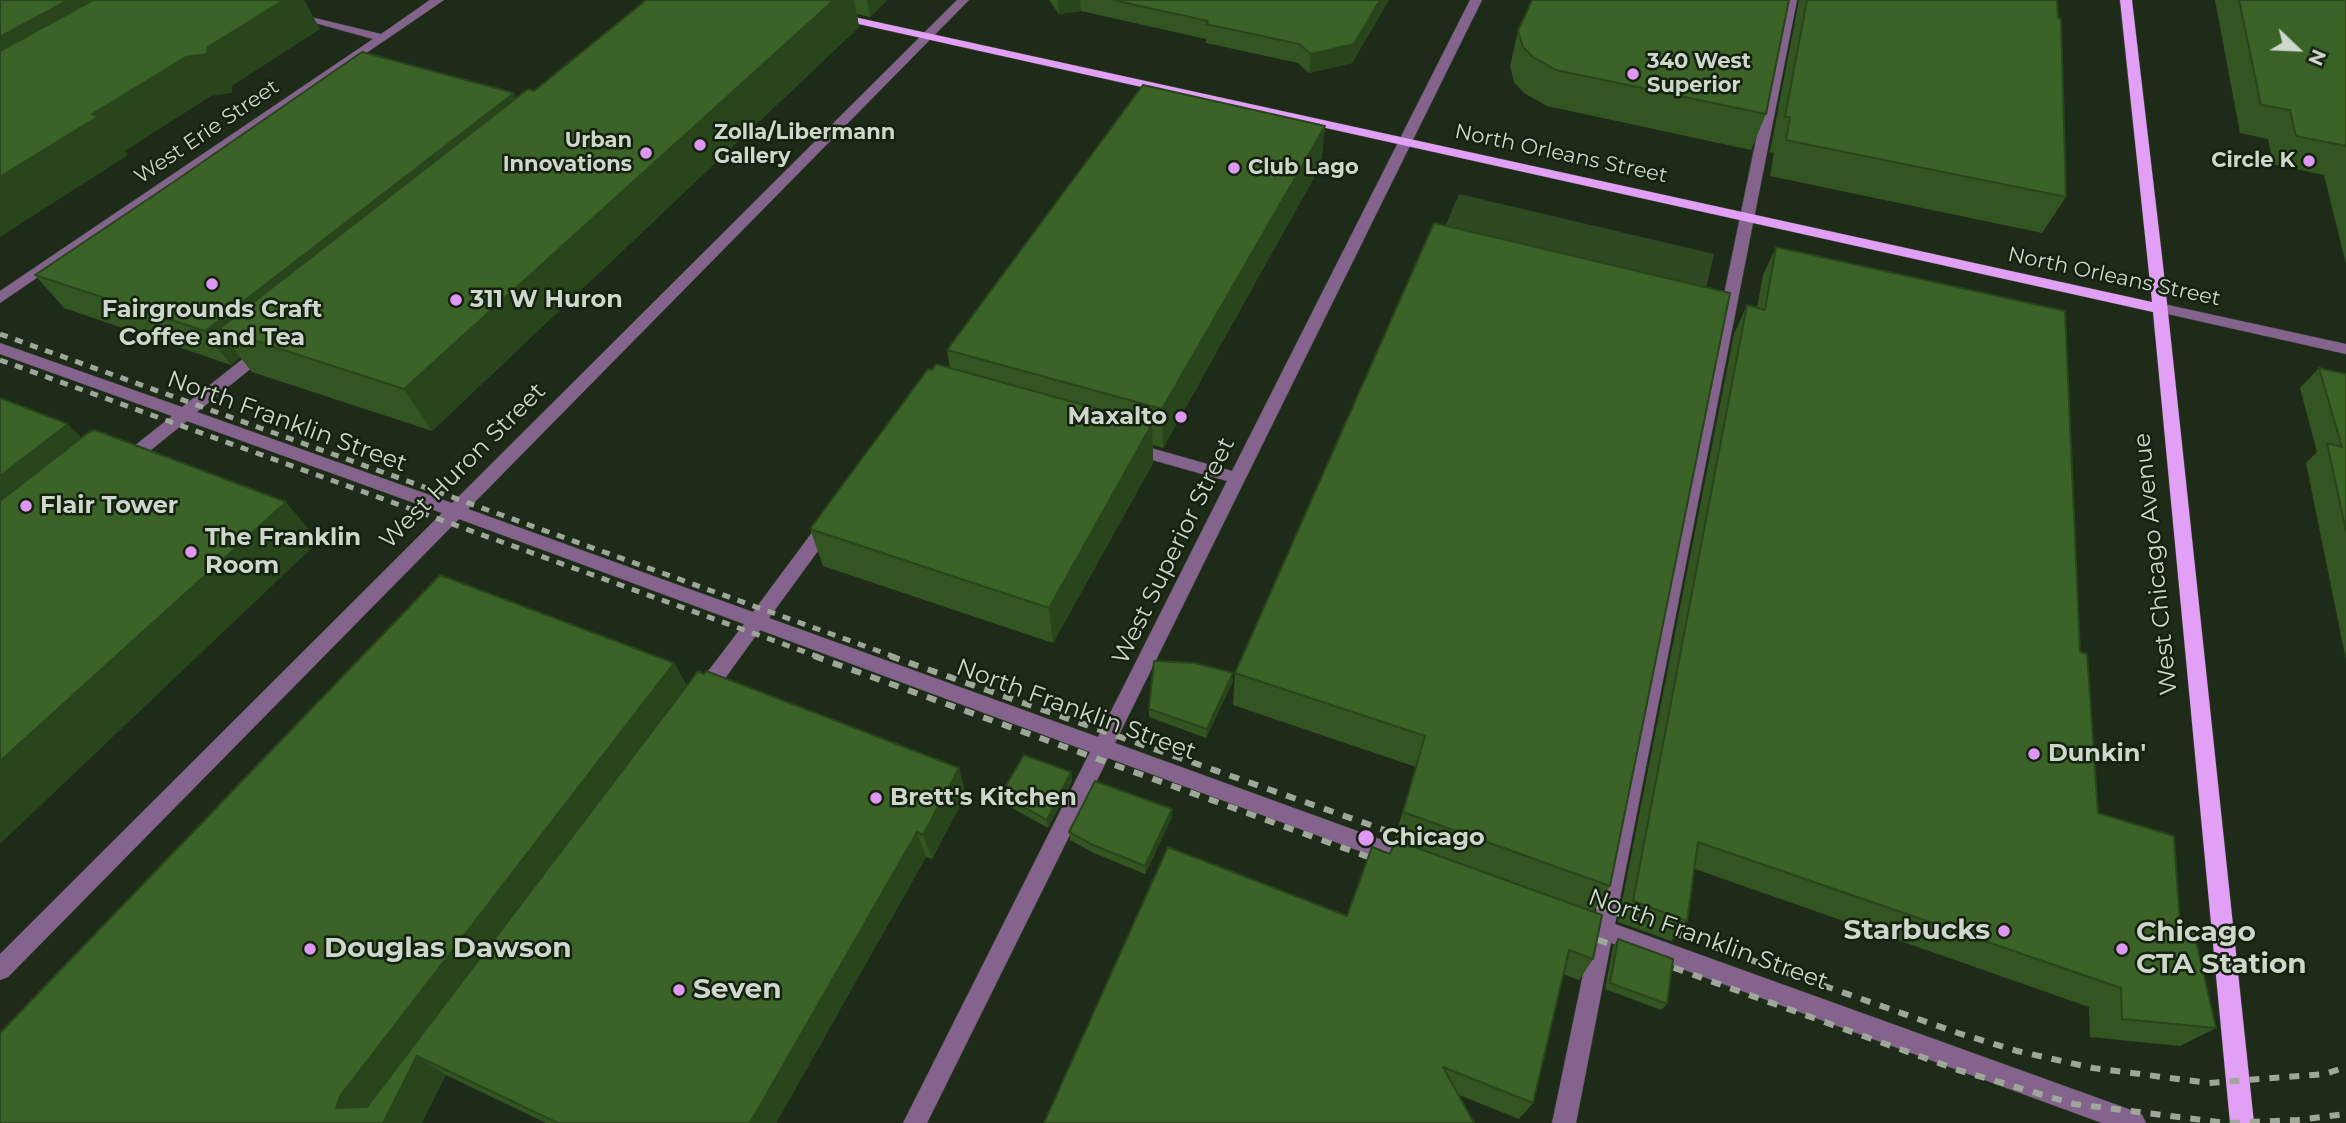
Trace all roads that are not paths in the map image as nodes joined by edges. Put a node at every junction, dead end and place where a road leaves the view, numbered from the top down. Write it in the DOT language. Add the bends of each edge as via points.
graph roads {
  1 [pos="438,0"];
  2 [pos="962,0"];
  3 [pos="1476,0"];
  4 [pos="1791,0"];
  5 [pos="2126,0"];
  6 [pos="277,10"];
  7 [pos="826,13"];
  8 [pos="928,36"];
  9 [pos="383,38"];
  10 [pos="1404,141"];
  11 [pos="1747,217"];
  12 [pos="0,298"];
  13 [pos="2159,308"];
  14 [pos="281,336"];
  15 [pos="0,348"];
  16 [pos="2346,349"];
  17 [pos="185,413"];
  18 [pos="1116,444"];
  19 [pos="112,472"];
  20 [pos="1237,478"];
  21 [pos="453,510"];
  22 [pos="838,511"];
  23 [pos="755,622"];
  24 [pos="689,712"];
  25 [pos="1104,748"];
  26 [pos="1424,865"];
  27 [pos="1565,916"];
  28 [pos="1603,930"];
  29 [pos="0,968"];
  30 [pos="915,1123"];
  31 [pos="1564,1123"];
  32 [pos="2134,1123"];
  33 [pos="2242,1123"];
  1 -- 9 [label="street, West Erie Street"];
  2 -- 8 [label="street, West Huron Street"];
  3 -- 10 [label="street, West Superior Street"];
  4 -- 11 [label="street"];
  5 -- 13 [label="main road, West Chicago Avenue"];
  6 -- 9 [label="street"];
  7 -- 8 [label="main road, North Orleans Street"];
  8 -- 10 [label="main road, North Orleans Street" via="1150,91"];
  8 -- 21 [label="street, West Huron Street"];
  9 -- 12 [label="street, West Erie Street"];
  10 -- 11 [label="main road, North Orleans Street"];
  10 -- 20 [label="street, West Superior Street"];
  11 -- 13 [label="main road, North Orleans Street"];
  11 -- 28 [label="street"];
  13 -- 16 [label="street, North Orleans Street"];
  13 -- 33 [label="main road, West Chicago Avenue"];
  14 -- 17 [label="street"];
  15 -- 17 [label="street, North Franklin Street"];
  17 -- 19 [label="street"];
  17 -- 21 [label="street, North Franklin Street"];
  18 -- 20 [label="street"];
  20 -- 25 [label="street, West Superior Street"];
  21 -- 23 [label="street, North Franklin Street"];
  21 -- 29 [label="street, West Huron Street"];
  22 -- 23 [label="street"];
  23 -- 24 [label="street"];
  23 -- 25 [label="street, North Franklin Street"];
  25 -- 26 [label="street, North Franklin Street"];
  25 -- 30 [label="street, West Superior Street"];
  27 -- 28 [label="street, North Franklin Street"];
  28 -- 31 [label="street"];
  28 -- 32 [label="street, North Franklin Street"];
}
